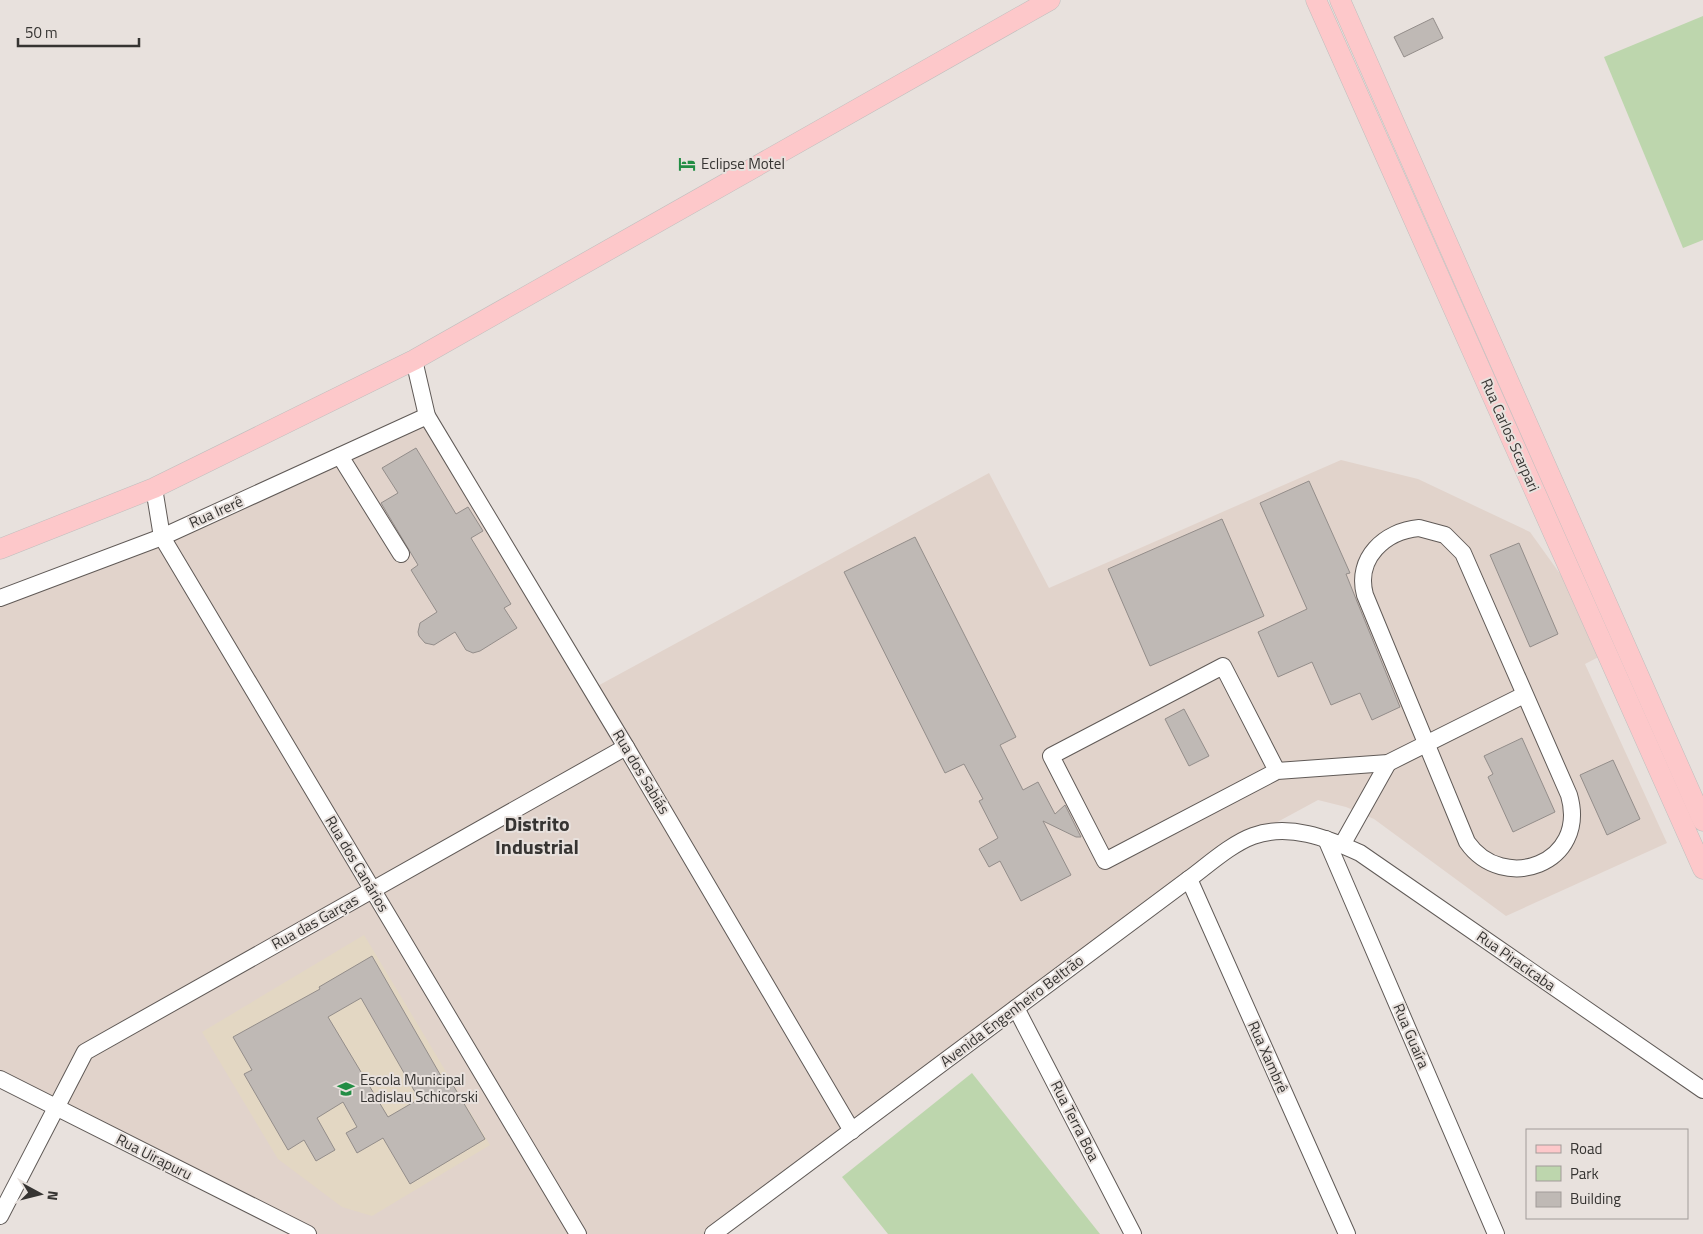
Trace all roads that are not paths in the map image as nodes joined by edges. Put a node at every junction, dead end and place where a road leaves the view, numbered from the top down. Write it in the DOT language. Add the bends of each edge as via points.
graph roads {
  1 [pos="1050,0"];
  2 [pos="1316,0"];
  3 [pos="1340,0"];
  4 [pos="1355,34"];
  5 [pos="1335,43"];
  6 [pos="414,360"];
  7 [pos="427,416"];
  8 [pos="340,456"];
  9 [pos="154,488"];
  10 [pos="162,537"];
  11 [pos="0,549"];
  12 [pos="401,554"];
  13 [pos="0,598"];
  14 [pos="1524,695"];
  15 [pos="1426,744"];
  16 [pos="626,746"];
  17 [pos="1388,763"];
  18 [pos="1277,771"];
  19 [pos="1703,822"];
  20 [pos="1326,839"];
  21 [pos="1342,845"];
  22 [pos="1703,869"];
  23 [pos="1189,879"];
  24 [pos="372,890"];
  25 [pos="1016,1008"];
  26 [pos="0,1079"];
  27 [pos="1703,1090"];
  28 [pos="56,1108"];
  29 [pos="852,1131"];
  30 [pos="0,1216"];
  31 [pos="308,1234"];
  32 [pos="578,1234"];
  33 [pos="714,1234"];
  34 [pos="1133,1234"];
  35 [pos="1347,1234"];
  36 [pos="1496,1234"];
  1 -- 6 [label="main road"];
  2 -- 5 [label="main road, Rua Carlos Scarpari"];
  3 -- 4 [label="main road, Rua Carlos Scarpari"];
  4 -- 5 [label="main road"];
  4 -- 19 [label="main road, Rua Carlos Scarpari"];
  5 -- 22 [label="main road, Rua Carlos Scarpari"];
  6 -- 7 [label="street, Rua dos Sabiás"];
  6 -- 9 [label="main road"];
  7 -- 8 [label="street, Rua Irerê"];
  7 -- 16 [label="street, Rua dos Sabiás"];
  8 -- 10 [label="street, Rua Irerê"];
  8 -- 12 [label="street"];
  9 -- 10 [label="street, Rua dos Canários"];
  9 -- 11 [label="main road"];
  10 -- 13 [label="street, Rua Irerê"];
  10 -- 24 [label="street, Rua dos Canários"];
  14 -- 15 [label="street"];
  14 -- 15 [label="street" via="1569,795 1572,816 1571,830 1565,843 1546,861 1518,869 1501,866 1478,855 1467,842"];
  14 -- 15 [label="street" via="1468,564 1456,544 1445,535 1419,528 1405,529 1388,537 1368,562 1363,585"];
  15 -- 17 [label="street"];
  16 -- 24 [label="street, Rua das Garças"];
  16 -- 29 [label="street, Rua dos Sabiás"];
  17 -- 18 [label="street"];
  17 -- 21 [label="street"];
  18 -- 18 [label="street" via="1105,861 1051,756 1223,666"];
  20 -- 21 [label="street, Rua Piracicaba"];
  20 -- 23 [label="street, Avenida Engenheiro Beltrão" via="1295,831 1252,836"];
  20 -- 36 [label="street, Rua Guaíra"];
  21 -- 27 [label="street, Rua Piracicaba" via="1360,853"];
  23 -- 25 [label="street, Avenida Engenheiro Beltrão"];
  23 -- 35 [label="street, Rua Xambrê"];
  24 -- 28 [label="street, Rua das Garças" via="85,1052"];
  24 -- 32 [label="street, Rua dos Canários"];
  25 -- 29 [label="street, Avenida Engenheiro Beltrão"];
  25 -- 34 [label="street, Rua Terra Boa"];
  26 -- 28 [label="street, Rua Uirapuru"];
  28 -- 30 [label="street, Rua das Garças"];
  28 -- 31 [label="street, Rua Uirapuru"];
  29 -- 33 [label="street, Avenida Engenheiro Beltrão"];
}
